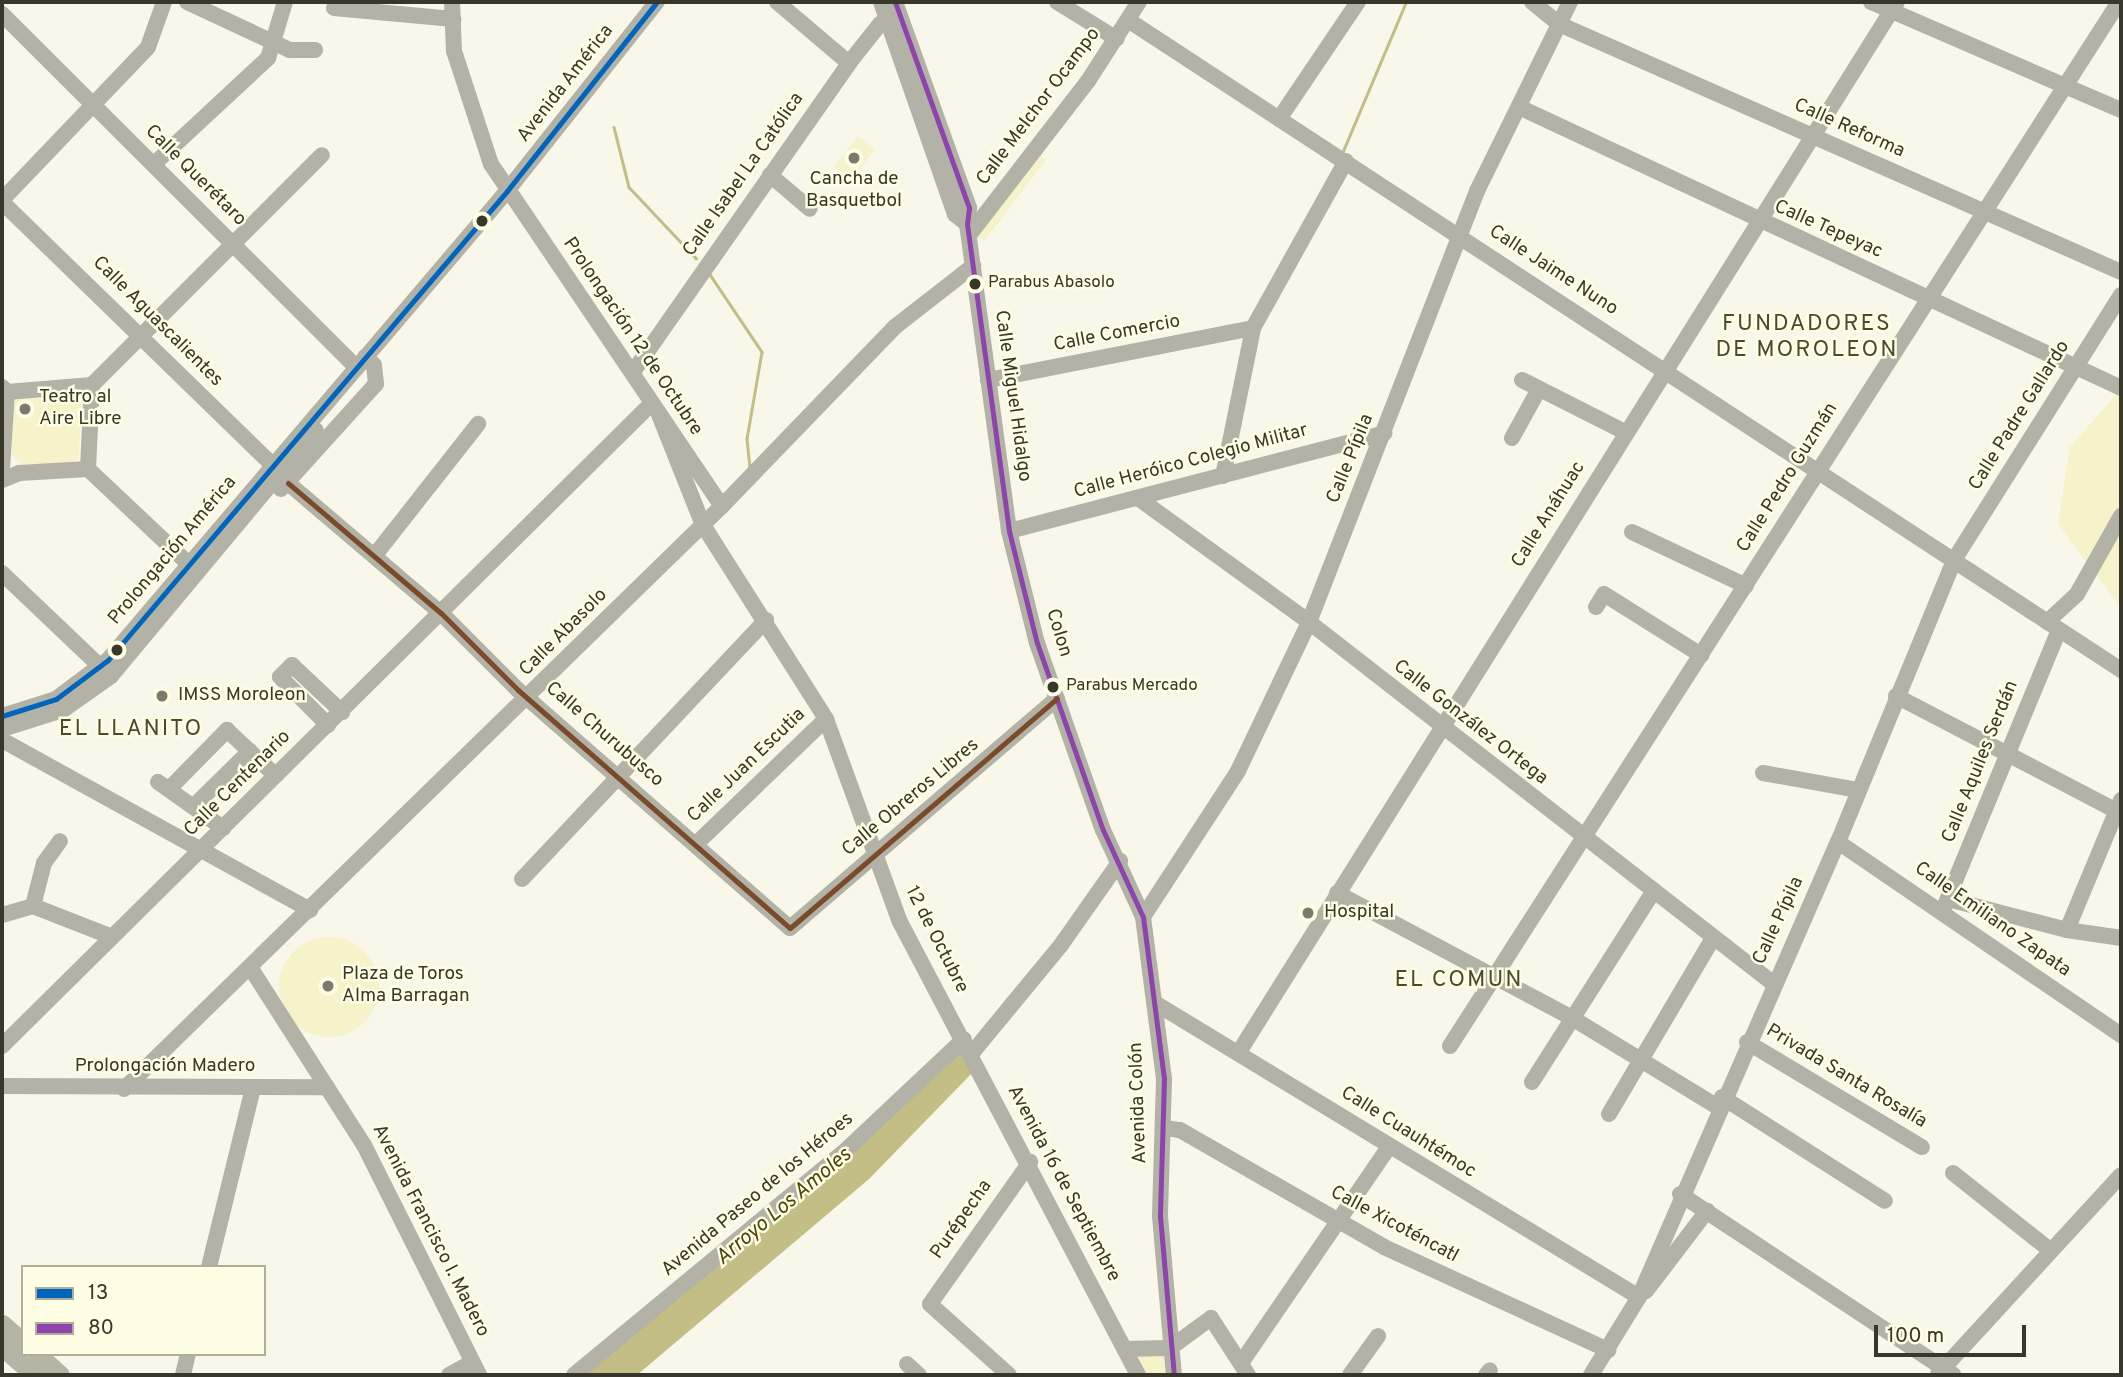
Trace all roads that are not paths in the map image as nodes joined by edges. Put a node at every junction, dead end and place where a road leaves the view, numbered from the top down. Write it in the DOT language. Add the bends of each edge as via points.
graph roads {
  1 [pos="164,2"];
  2 [pos="187,2"];
  3 [pos="285,2"];
  4 [pos="452,2"];
  5 [pos="657,2"];
  6 [pos="777,2"];
  7 [pos="881,2"];
  8 [pos="1057,2"];
  9 [pos="1139,2"];
  10 [pos="1358,2"];
  11 [pos="1532,2"];
  12 [pos="1570,2"];
  13 [pos="1871,2"];
  14 [pos="2119,2"];
  15 [pos="1894,6"];
  16 [pos="334,8"];
  17 [pos="893,11"];
  18 [pos="2,14"];
  19 [pos="453,19"];
  20 [pos="1128,20"];
  21 [pos="1559,24"];
  22 [pos="1116,39"];
  23 [pos="275,44"];
  24 [pos="314,50"];
  25 [pos="849,63"];
  26 [pos="2065,85"];
  27 [pos="93,105"];
  28 [pos="1519,107"];
  29 [pos="2121,110"];
  30 [pos="1279,119"];
  31 [pos="1811,135"];
  32 [pos="322,155"];
  33 [pos="1346,161"];
  34 [pos="154,164"];
  35 [pos="770,175"];
  36 [pos="508,191"];
  37 [pos="2,201"];
  38 [pos="810,209"];
  39 [pos="1983,212"];
  40 [pos="1758,221"];
  41 [pos="968,229"];
  42 [pos="1459,236"];
  43 [pos="231,241"];
  44 [pos="973,266"];
  45 [pos="2121,272"];
  46 [pos="2121,295"];
  47 [pos="1926,298"];
  48 [pos="1253,328"];
  49 [pos="139,338"];
  50 [pos="358,367"];
  51 [pos="2077,367"];
  52 [pos="1666,370"];
  53 [pos="633,372"];
  54 [pos="988,380"];
  55 [pos="1522,380"];
  56 [pos="92,386"];
  57 [pos="71,387"];
  58 [pos="2121,388"];
  59 [pos="4,389"];
  60 [pos="1539,389"];
  61 [pos="91,405"];
  62 [pos="655,408"];
  63 [pos="478,424"];
  64 [pos="1625,432"];
  65 [pos="1384,433"];
  66 [pos="1511,438"];
  67 [pos="4,465"];
  68 [pos="88,469"];
  69 [pos="1816,471"];
  70 [pos="19,472"];
  71 [pos="280,474"];
  72 [pos="1223,476"];
  73 [pos="2,480"];
  74 [pos="1138,498"];
  75 [pos="722,506"];
  76 [pos="2121,516"];
  77 [pos="703,525"];
  78 [pos="1010,531"];
  79 [pos="1632,532"];
  80 [pos="375,555"];
  81 [pos="1954,560"];
  82 [pos="194,570"];
  83 [pos="2,573"];
  84 [pos="1746,586"];
  85 [pos="1596,607"];
  86 [pos="441,613"];
  87 [pos="766,620"];
  88 [pos="1309,622"];
  89 [pos="2053,626"];
  90 [pos="1702,655"];
  91 [pos="2121,670"];
  92 [pos="106,672"];
  93 [pos="1896,696"];
  94 [pos="529,697"];
  95 [pos="1057,698"];
  96 [pos="342,712"];
  97 [pos="2,716"];
  98 [pos="826,719"];
  99 [pos="328,724"];
  100 [pos="1441,726"];
  101 [pos="2,729"];
  102 [pos="2,740"];
  103 [pos="250,751"];
  104 [pos="2007,755"];
  105 [pos="620,774"];
  106 [pos="1763,774"];
  107 [pos="275,775"];
  108 [pos="1857,790"];
  109 [pos="195,805"];
  110 [pos="2120,808"];
  111 [pos="223,828"];
  112 [pos="1584,839"];
  113 [pos="60,841"];
  114 [pos="1838,842"];
  115 [pos="696,844"];
  116 [pos="202,849"];
  117 [pos="874,858"];
  118 [pos="1120,861"];
  119 [pos="522,879"];
  120 [pos="1653,892"];
  121 [pos="1337,893"];
  122 [pos="1945,904"];
  123 [pos="33,906"];
  124 [pos="310,910"];
  125 [pos="2,915"];
  126 [pos="1143,917"];
  127 [pos="790,928"];
  128 [pos="2067,930"];
  129 [pos="2120,936"];
  130 [pos="112,937"];
  131 [pos="1713,938"];
  132 [pos="250,967"];
  133 [pos="1494,977"];
  134 [pos="1773,984"];
  135 [pos="1155,1003"];
  136 [pos="1572,1018"];
  137 [pos="2121,1035"];
  138 [pos="1747,1042"];
  139 [pos="2,1046"];
  140 [pos="968,1046"];
  141 [pos="1450,1046"];
  142 [pos="1239,1052"];
  143 [pos="1640,1060"];
  144 [pos="1532,1082"];
  145 [pos="2,1086"];
  146 [pos="327,1087"];
  147 [pos="253,1088"];
  148 [pos="124,1089"];
  149 [pos="1720,1102"];
  150 [pos="1609,1114"];
  151 [pos="1165,1128"];
  152 [pos="1389,1147"];
  153 [pos="1922,1147"];
  154 [pos="1030,1162"];
  155 [pos="1953,1173"];
  156 [pos="2121,1175"];
  157 [pos="1680,1194"];
  158 [pos="1885,1201"];
  159 [pos="1707,1211"];
  160 [pos="1338,1220"];
  161 [pos="2051,1251"];
  162 [pos="209,1265"];
  163 [pos="1639,1297"];
  164 [pos="2,1324"];
  165 [pos="1378,1335"];
  166 [pos="21,1340"];
  167 [pos="2,1347"];
  168 [pos="1170,1348"];
  169 [pos="1125,1349"];
  170 [pos="1608,1350"];
  171 [pos="188,1356"];
  172 [pos="31,1368"];
  173 [pos="476,1368"];
  174 [pos="1244,1369"];
  175 [pos="1944,1373"];
  176 [pos="60,1375"];
  177 [pos="183,1375"];
  178 [pos="449,1375"];
  179 [pos="574,1375"];
  180 [pos="1009,1375"];
  181 [pos="1138,1375"];
  182 [pos="1174,1375"];
  183 [pos="1350,1375"];
  184 [pos="1591,1375"];
  1 -- 27 [label="street" via="148,47"];
  2 -- 23 [label="street"];
  3 -- 23 [label="street"];
  4 -- 19 [label="street, Prolongación 12 de Octubre"];
  5 -- 36 [label="street, Avenida América"];
  6 -- 25 [label="street"];
  7 -- 17 [label="street, Calle Miguel Hidalgo"];
  8 -- 22 [label="street"];
  9 -- 20 [label="street, Calle Melchor Ocampo"];
  10 -- 30 [label="street"];
  11 -- 21 [label="street, Calle Reforma"];
  12 -- 21 [label="street, Calle Pípila"];
  13 -- 15 [label="street"];
  14 -- 26 [label="street, Calle Pedro Guzmán"];
  15 -- 26 [label="street"];
  15 -- 31 [label="street, Calle Anáhuac"];
  16 -- 19 [label="street"];
  17 -- 25 [label="street, Calle Isabel La Católica"];
  17 -- 41 [label="street, Calle Miguel Hidalgo" via="970,208"];
  18 -- 27 [label="street, Calle Querétaro"];
  19 -- 36 [label="street, Prolongación 12 de Octubre" via="454,51 467,105"];
  20 -- 22 [label="street, Calle Melchor Ocampo"];
  20 -- 30 [label="street, Calle Jaime Nuno"];
  21 -- 28 [label="street, Calle Pípila"];
  21 -- 31 [label="street, Calle Reforma"];
  22 -- 41 [label="street, Calle Melchor Ocampo"];
  23 -- 24 [label="street"];
  23 -- 34 [label="street" via="268,58"];
  25 -- 35 [label="street, Calle Isabel La Católica"];
  26 -- 29 [label="street"];
  26 -- 39 [label="street, Calle Pedro Guzmán"];
  27 -- 34 [label="street, Calle Querétaro"];
  27 -- 37 [label="street"];
  28 -- 40 [label="street, Calle Tepeyac"];
  28 -- 42 [label="street, Calle Pípila"];
  30 -- 33 [label="street, Calle Jaime Nuno"];
  31 -- 39 [label="street, Calle Reforma"];
  31 -- 40 [label="street, Calle Anáhuac"];
  32 -- 43 [label="street"];
  33 -- 42 [label="street, Calle Jaime Nuno"];
  33 -- 48 [label="street"];
  34 -- 43 [label="street, Calle Querétaro"];
  35 -- 38 [label="street"];
  35 -- 53 [label="street, Calle Isabel La Católica"];
  36 -- 50 [label="street, Prolongación América"];
  36 -- 53 [label="street, Prolongación 12 de Octubre"];
  37 -- 49 [label="street, Calle Aguascalientes"];
  39 -- 45 [label="street, Calle Reforma"];
  39 -- 47 [label="street, Calle Pedro Guzmán"];
  40 -- 47 [label="street, Calle Tepeyac"];
  40 -- 52 [label="street, Calle Anáhuac"];
  41 -- 44 [label="street, Calle Miguel Hidalgo"];
  42 -- 52 [label="street, Calle Jaime Nuno"];
  42 -- 65 [label="street, Calle Pípila"];
  43 -- 49 [label="street"];
  43 -- 50 [label="street, Calle Querétaro"];
  44 -- 54 [label="street, Calle Miguel Hidalgo"];
  44 -- 75 [label="street, Calle Abasolo" via="896,326"];
  46 -- 51 [label="street, Calle Padre Gallardo"];
  47 -- 51 [label="street, Calle Tepeyac"];
  47 -- 69 [label="street, Calle Pedro Guzmán"];
  48 -- 54 [label="street, Calle Comercio"];
  48 -- 72 [label="street"];
  49 -- 56 [label="street"];
  49 -- 71 [label="street, Calle Aguascalientes"];
  50 -- 71 [label="street, Prolongación América"];
  50 -- 71 [label="street" via="374,365 376,384"];
  51 -- 58 [label="street, Calle Tepeyac"];
  51 -- 81 [label="street, Calle Padre Gallardo"];
  52 -- 64 [label="street, Calle Anáhuac"];
  52 -- 69 [label="street, Calle Jaime Nuno"];
  53 -- 62 [label="street, Prolongación 12 de Octubre"];
  54 -- 78 [label="street, Calle Miguel Hidalgo"];
  55 -- 60 [label="street"];
  56 -- 57 [label="street"];
  56 -- 61 [label="street"];
  57 -- 59 [label="street"];
  57 -- 61 [label="street"];
  59 -- 67 [label="street"];
  60 -- 64 [label="street"];
  60 -- 66 [label="street"];
  61 -- 68 [label="street"];
  62 -- 75 [label="street, Prolongación 12 de Octubre"];
  62 -- 77 [label="street"];
  62 -- 86 [label="street, Calle Centenario"];
  63 -- 80 [label="street"];
  64 -- 100 [label="street, Calle Anáhuac"];
  65 -- 72 [label="street, Calle Heróico Colegio Militar"];
  65 -- 88 [label="street, Calle Pípila"];
  67 -- 70 [label="street"];
  68 -- 70 [label="street"];
  68 -- 82 [label="street"];
  69 -- 81 [label="street, Calle Jaime Nuno"];
  69 -- 84 [label="street, Calle Pedro Guzmán"];
  70 -- 73 [label="street"];
  71 -- 80 [label="street, Calle Churubusco"];
  71 -- 82 [label="street, Prolongación América"];
  71 -- 82 [label="street, Prolongación América" via="234,531"];
  72 -- 74 [label="street, Calle Heróico Colegio Militar"];
  74 -- 78 [label="street, Calle Heróico Colegio Militar"];
  74 -- 88 [label="street, Calle González Ortega"];
  75 -- 77 [label="street, Calle Abasolo"];
  76 -- 89 [label="street, Calle Aquiles Serdán" via="2077,594"];
  77 -- 87 [label="street"];
  77 -- 94 [label="street, Calle Abasolo"];
  78 -- 95 [label="street, Colon"];
  79 -- 84 [label="street"];
  80 -- 86 [label="street, Calle Churubusco"];
  81 -- 89 [label="street, Calle Jaime Nuno"];
  81 -- 93 [label="street, Calle Pípila"];
  82 -- 92 [label="street, Prolongación América"];
  83 -- 92 [label="street"];
  84 -- 90 [label="street, Calle Pedro Guzmán"];
  85 -- 90 [label="street" via="1604,594"];
  86 -- 94 [label="street, Calle Churubusco"];
  86 -- 96 [label="street, Calle Centenario"];
  87 -- 98 [label="street"];
  87 -- 105 [label="street"];
  88 -- 100 [label="street, Calle González Ortega"];
  88 -- 126 [label="street, Calle Pípila" via="1238,771"];
  89 -- 91 [label="street, Calle Jaime Nuno"];
  89 -- 104 [label="street, Calle Aquiles Serdán"];
  90 -- 112 [label="street, Calle Pedro Guzmán"];
  92 -- 97 [label="street, Prolongación América" via="56,699"];
  92 -- 101 [label="street, Prolongación América" via="63,710"];
  93 -- 104 [label="street"];
  93 -- 108 [label="street, Calle Pípila"];
  94 -- 105 [label="street, Calle Churubusco"];
  94 -- 124 [label="street, Calle Abasolo"];
  95 -- 117 [label="street, Calle Obreros Libres"];
  95 -- 118 [label="street, Colon" via="1103,830"];
  96 -- 99 [label="street, Calle Centenario"];
  96 -- 99 [label="street" via="292,666 280,677"];
  98 -- 115 [label="street, Calle Juan Escutia"];
  98 -- 117 [label="street"];
  99 -- 107 [label="street, Calle Centenario"];
  100 -- 112 [label="street, Calle González Ortega"];
  100 -- 121 [label="street, Calle Anáhuac"];
  102 -- 116 [label="street"];
  103 -- 107 [label="street"];
  103 -- 109 [label="street"];
  103 -- 109 [label="street" via="227,730 163,785"];
  104 -- 110 [label="street"];
  104 -- 122 [label="street, Calle Aquiles Serdán"];
  105 -- 115 [label="street, Calle Churubusco"];
  105 -- 119 [label="street"];
  106 -- 108 [label="street"];
  107 -- 111 [label="street, Calle Centenario"];
  108 -- 114 [label="street, Calle Pípila"];
  109 -- 111 [label="street"];
  110 -- 128 [label="street"];
  111 -- 116 [label="street, Calle Centenario"];
  112 -- 120 [label="street, Calle González Ortega"];
  112 -- 133 [label="street, Calle Pedro Guzmán"];
  113 -- 123 [label="street" via="44,863"];
  114 -- 122 [label="street, Calle Emiliano Zapata"];
  114 -- 134 [label="street, Calle Pípila"];
  115 -- 127 [label="street, Calle Churubusco"];
  116 -- 124 [label="street"];
  116 -- 130 [label="street, Calle Centenario"];
  117 -- 127 [label="street, Calle Obreros Libres"];
  117 -- 140 [label="street, 12 de Octubre" via="900,922"];
  118 -- 126 [label="street, Avenida Colón"];
  118 -- 140 [label="street, Avenida Paseo de los Héroes" via="1061,945"];
  120 -- 131 [label="street, Calle González Ortega"];
  120 -- 136 [label="street"];
  121 -- 133 [label="street"];
  121 -- 142 [label="street, Calle Anáhuac"];
  122 -- 128 [label="street"];
  122 -- 137 [label="street, Calle Emiliano Zapata"];
  123 -- 125 [label="street"];
  123 -- 130 [label="street"];
  124 -- 132 [label="street, Calle Abasolo"];
  126 -- 135 [label="street, Avenida Colón"];
  128 -- 129 [label="street"];
  130 -- 139 [label="street, Calle Centenario"];
  131 -- 134 [label="street, Calle González Ortega"];
  131 -- 143 [label="street"];
  132 -- 146 [label="street, Avenida Francisco I. Madero"];
  132 -- 148 [label="street, Calle Abasolo"];
  133 -- 136 [label="street"];
  133 -- 141 [label="street, Calle Pedro Guzmán"];
  134 -- 138 [label="street, Calle Pípila"];
  135 -- 142 [label="street, Calle Cuauhtémoc"];
  135 -- 151 [label="street, Avenida Colón"];
  136 -- 143 [label="street"];
  136 -- 144 [label="street"];
  138 -- 149 [label="street, Calle Pípila"];
  138 -- 153 [label="street, Privada Santa Rosalía"];
  140 -- 154 [label="street, Avenida 16 de Septiembre"];
  140 -- 179 [label="street, Avenida Paseo de los Héroes"];
  142 -- 152 [label="street, Calle Cuauhtémoc"];
  143 -- 149 [label="street"];
  143 -- 150 [label="street"];
  145 -- 148 [label="street, Prolongación Madero"];
  146 -- 147 [label="street, Prolongación Madero"];
  146 -- 173 [label="street, Avenida Francisco I. Madero" via="394,1198"];
  147 -- 148 [label="street, Prolongación Madero"];
  147 -- 162 [label="street"];
  149 -- 157 [label="street, Calle Pípila"];
  149 -- 158 [label="street"];
  151 -- 160 [label="street, Calle Xicoténcatl" via="1180,1130"];
  151 -- 168 [label="street, Avenida Colón" via="1160,1216"];
  152 -- 160 [label="street"];
  152 -- 163 [label="street, Calle Cuauhtémoc"];
  154 -- 169 [label="street, Avenida 16 de Septiembre"];
  154 -- 180 [label="street, Purépecha" via="930,1304"];
  155 -- 161 [label="street"];
  156 -- 161 [label="street"];
  157 -- 159 [label="street"];
  157 -- 163 [label="street, Calle Pípila"];
  159 -- 163 [label="street, Calle Pípila"];
  159 -- 175 [label="street"];
  160 -- 170 [label="street, Calle Xicoténcatl" via="1384,1247"];
  160 -- 174 [label="street"];
  161 -- 175 [label="street"];
  163 -- 170 [label="street, Calle Pípila"];
  164 -- 166 [label="main road"];
  165 -- 183 [label="street"];
  167 -- 172 [label="main road"];
  168 -- 169 [label="street"];
  168 -- 174 [label="street" via="1211,1318"];
  168 -- 182 [label="street"];
  169 -- 181 [label="street, Avenida 16 de Septiembre"];
  170 -- 184 [label="street, Calle Pípila"];
  171 -- 177 [label="street"];
  172 -- 176 [label="main road"];
  173 -- 178 [label="street"];
}
